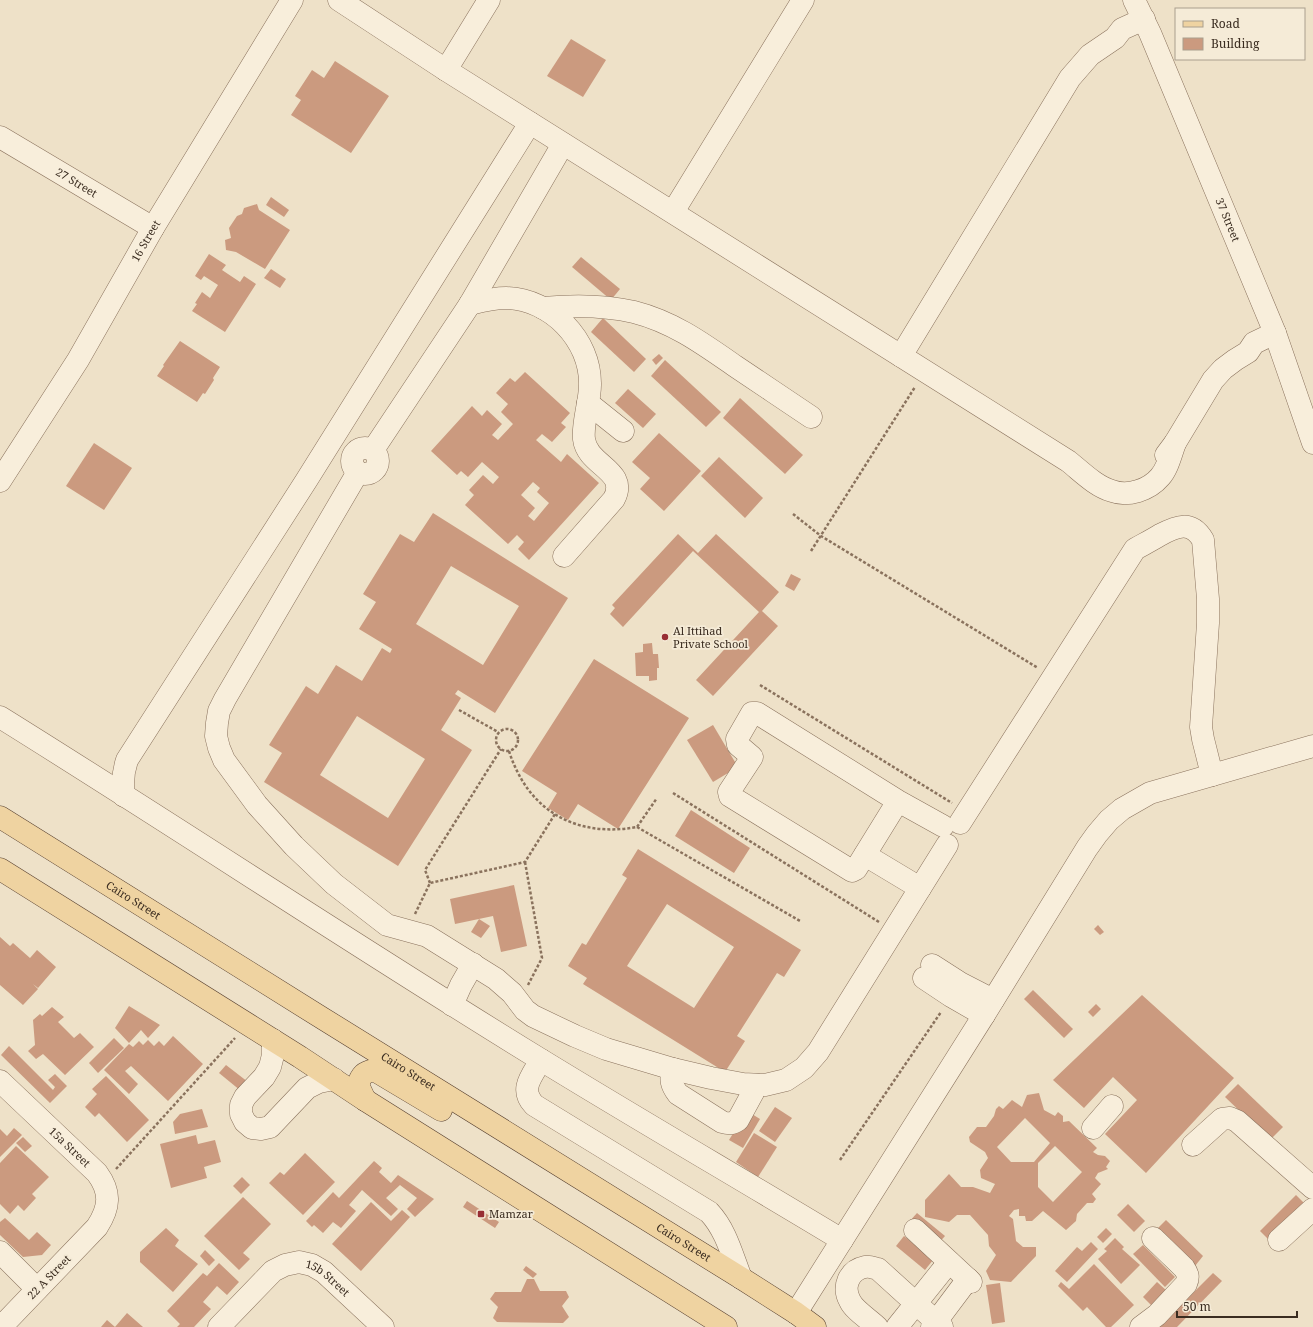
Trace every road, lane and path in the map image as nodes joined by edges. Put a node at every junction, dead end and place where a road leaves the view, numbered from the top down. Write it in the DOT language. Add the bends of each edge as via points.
graph roads {
  1 [pos="292,0"];
  2 [pos="339,0"];
  3 [pos="489,0"];
  4 [pos="803,0"];
  5 [pos="1143,17"];
  6 [pos="446,70"];
  7 [pos="530,123"];
  8 [pos="0,137"];
  9 [pos="564,144"];
  10 [pos="673,212"];
  11 [pos="153,228"];
  12 [pos="470,304"];
  13 [pos="543,308"];
  14 [pos="1278,341"];
  15 [pos="901,356"];
  16 [pos="925,371"];
  17 [pos="588,403"];
  18 [pos="811,416"];
  19 [pos="623,431"];
  20 [pos="1313,443"];
  21 [pos="0,481"];
  22 [pos="793,514"];
  23 [pos="821,536"];
  24 [pos="811,551"];
  25 [pos="564,556"];
  26 [pos="1054,677"];
  27 [pos="760,685"];
  28 [pos="459,710"];
  29 [pos="0,717"];
  30 [pos="498,732"];
  31 [pos="1313,746"];
  32 [pos="501,749"];
  33 [pos="510,751"];
  34 [pos="127,760"];
  35 [pos="92,774"];
  36 [pos="1212,775"];
  37 [pos="672,793"];
  38 [pos="124,796"];
  39 [pos="657,798"];
  40 [pos="898,801"];
  41 [pos="555,814"];
  42 [pos="3,815"];
  43 [pos="637,827"];
  44 [pos="954,827"];
  45 [pos="865,855"];
  46 [pos="525,862"];
  47 [pos="0,868"];
  48 [pos="430,883"];
  49 [pos="920,888"];
  50 [pos="800,922"];
  51 [pos="408,930"];
  52 [pos="894,932"];
  53 [pos="473,964"];
  54 [pos="951,996"];
  55 [pos="519,1002"];
  56 [pos="452,1005"];
  57 [pos="988,1008"];
  58 [pos="248,1025"];
  59 [pos="273,1040"];
  60 [pos="541,1060"];
  61 [pos="673,1069"];
  62 [pos="334,1079"];
  63 [pos="0,1081"];
  64 [pos="757,1085"];
  65 [pos="365,1100"];
  66 [pos="1112,1106"];
  67 [pos="1093,1128"];
  68 [pos="1193,1145"];
  69 [pos="840,1160"];
  70 [pos="104,1183"];
  71 [pos="1313,1188"];
  72 [pos="602,1192"];
  73 [pos="1313,1209"];
  74 [pos="915,1230"];
  75 [pos="1153,1238"];
  76 [pos="842,1240"];
  77 [pos="1278,1240"];
  78 [pos="0,1252"];
  79 [pos="949,1262"];
  80 [pos="740,1278"];
  81 [pos="38,1289"];
  82 [pos="916,1303"];
  83 [pos="796,1313"];
  84 [pos="937,1325"];
  85 [pos="1,1327"];
  86 [pos="219,1327"];
  87 [pos="383,1327"];
  88 [pos="726,1327"];
  89 [pos="815,1327"];
  90 [pos="877,1327"];
  91 [pos="897,1327"];
  92 [pos="1141,1327"];
  1 -- 11 [label="street, 16 Street"];
  2 -- 6 [label="street"];
  3 -- 6 [label="street"];
  4 -- 10 [label="street"];
  5 -- 14 [label="street, 37 Street"];
  5 -- 15 [label="street" via="1122,29 1115,38 1090,55 1070,78"];
  6 -- 7 [label="street"];
  7 -- 9 [label="street"];
  7 -- 34 [label="street" via="306,481"];
  8 -- 11 [label="street, 27 Street"];
  9 -- 10 [label="street"];
  9 -- 12 [label="street"];
  10 -- 15 [label="street"];
  11 -- 21 [label="street, 16 Street" via="78,360"];
  12 -- 13 [label="street" via="488,299 507,298 526,301"];
  12 -- 51 [label="street" via="373,450 378,459 376,469 368,474 358,472 225,699 217,723 216,736 224,760 257,805 294,846 334,884 387,925"];
  13 -- 17 [label="street" via="559,318 582,348 588,366"];
  13 -- 18 [label="street" via="604,307 634,312 663,322 690,335"];
  14 -- 16 [label="street" via="1254,343 1248,352 1223,369 1175,443 1160,477 1146,488 1130,493 1112,492 1068,461"];
  14 -- 20 [label="street, 37 Street"];
  15 -- 16 [label="street"];
  16 -- 23 [label="path"];
  17 -- 19 [label="street"];
  17 -- 25 [label="street" via="584,432 586,447 589,454 613,475 618,487 614,499"];
  22 -- 23 [label="path"];
  23 -- 24 [label="path"];
  23 -- 26 [label="path"];
  26 -- 36 [label="street" via="1135,549 1177,527 1195,530 1204,540 1208,599 1207,654 1201,727"];
  26 -- 44 [label="street"];
  27 -- 44 [label="path"];
  28 -- 30 [label="path"];
  29 -- 35 [label="street"];
  30 -- 32 [label="path" via="496,741"];
  30 -- 33 [label="path" via="508,728 517,734 518,745"];
  31 -- 36 [label="street"];
  32 -- 33 [label="path"];
  32 -- 48 [label="path" via="425,870"];
  33 -- 41 [label="path" via="526,788"];
  34 -- 35 [label="street"];
  34 -- 38 [label="street" via="122,786"];
  35 -- 38 [label="street"];
  36 -- 57 [label="street" via="1150,793 1122,809 1109,820 1087,848"];
  37 -- 52 [label="path"];
  38 -- 56 [label="street"];
  39 -- 43 [label="path"];
  40 -- 44 [label="street"];
  40 -- 45 [label="street"];
  40 -- 45 [label="street" via="757,713 752,714 739,734 738,745 752,757 729,792 730,796 852,871"];
  41 -- 43 [label="path" via="567,821 594,829"];
  41 -- 46 [label="path"];
  42 -- 72 [label="main road, Cairo Street"];
  43 -- 50 [label="path"];
  44 -- 49 [label="street"];
  45 -- 49 [label="street"];
  46 -- 48 [label="path"];
  46 -- 55 [label="path" via="542,958"];
  47 -- 58 [label="main road"];
  48 -- 51 [label="path"];
  49 -- 52 [label="street"];
  51 -- 53 [label="street" via="427,936"];
  52 -- 64 [label="street" via="818,1052 804,1068 786,1080"];
  53 -- 55 [label="street" via="504,985"];
  53 -- 56 [label="street"];
  54 -- 57 [label="street"];
  54 -- 57 [label="street" via="928,972 960,983"];
  54 -- 69 [label="path"];
  55 -- 61 [label="street" via="533,1016 575,1036 606,1049"];
  56 -- 60 [label="street"];
  57 -- 76 [label="street"];
  58 -- 59 [label="main road"];
  58 -- 70 [label="path"];
  59 -- 62 [label="main road"];
  59 -- 62 [label="street" via="270,1067 241,1105 241,1114 252,1128 270,1127 307,1088"];
  60 -- 76 [label="street"];
  60 -- 80 [label="street" via="528,1083 528,1096 534,1105 709,1212 724,1231"];
  61 -- 64 [label="street"];
  61 -- 64 [label="street" via="671,1082 678,1094 728,1124 738,1120"];
  62 -- 65 [label="main road"];
  63 -- 70 [label="street, 15a Street" via="97,1173"];
  65 -- 72 [label="main road" via="358,1086 360,1077 374,1070 553,1176"];
  65 -- 88 [label="main road"];
  66 -- 67 [label="street"];
  68 -- 71 [label="street" via="1222,1119 1230,1118 1237,1121"];
  70 -- 81 [label="street, 22 A Street" via="107,1194 104,1217"];
  72 -- 80 [label="main road, Cairo Street"];
  73 -- 77 [label="street"];
  74 -- 79 [label="street"];
  75 -- 92 [label="street" via="1184,1268 1188,1273 1188,1279 1157,1315"];
  76 -- 83 [label="street"];
  78 -- 81 [label="street"];
  79 -- 82 [label="street"];
  79 -- 84 [label="street" via="970,1281"];
  80 -- 83 [label="main road, Cairo Street"];
  81 -- 85 [label="street, 22 A Street"];
  82 -- 84 [label="street"];
  82 -- 90 [label="street" via="878,1269 866,1267 855,1271 848,1280 846,1291 850,1302"];
  82 -- 91 [label="street"];
  83 -- 89 [label="main road, Cairo Street"];
  86 -- 87 [label="street, 15b Street" via="273,1271 299,1262 312,1265 324,1272"];
}
